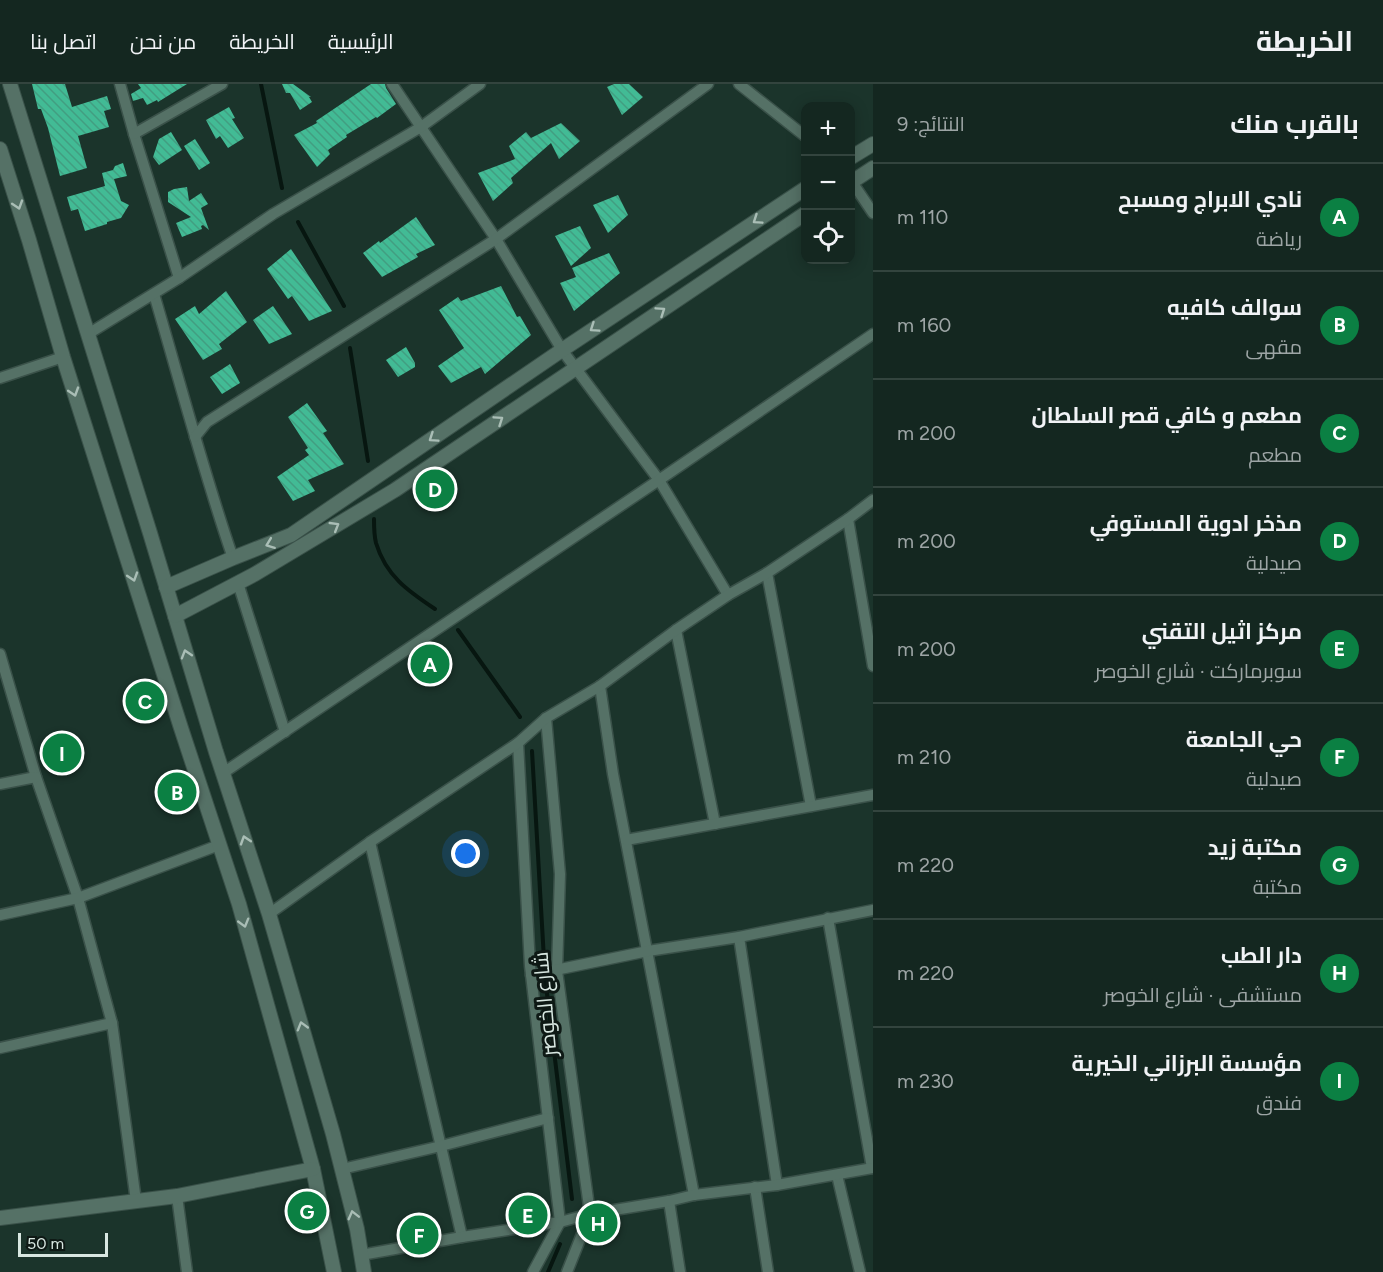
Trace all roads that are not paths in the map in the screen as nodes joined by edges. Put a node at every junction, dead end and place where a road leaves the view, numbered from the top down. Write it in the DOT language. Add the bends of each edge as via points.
graph roads {
  1 [pos="120,84"];
  2 [pos="222,84"];
  3 [pos="392,84"];
  4 [pos="480,84"];
  5 [pos="708,84"];
  6 [pos="739,84"];
  7 [pos="7,89"];
  8 [pos="421,127"];
  9 [pos="801,133"];
  10 [pos="134,134"];
  11 [pos="873,144"];
  12 [pos="0,149"];
  13 [pos="853,156"];
  14 [pos="873,168"];
  15 [pos="855,179"];
  16 [pos="855,188"];
  17 [pos="801,191"];
  18 [pos="873,213"];
  19 [pos="801,216"];
  20 [pos="496,239"];
  21 [pos="179,278"];
  22 [pos="154,294"];
  23 [pos="88,334"];
  24 [pos="873,334"];
  25 [pos="562,350"];
  26 [pos="63,357"];
  27 [pos="576,368"];
  28 [pos="0,378"];
  29 [pos="195,436"];
  30 [pos="659,480"];
  31 [pos="873,500"];
  32 [pos="848,519"];
  33 [pos="233,558"];
  34 [pos="767,573"];
  35 [pos="238,583"];
  36 [pos="166,587"];
  37 [pos="728,595"];
  38 [pos="175,616"];
  39 [pos="676,630"];
  40 [pos="0,654"];
  41 [pos="873,666"];
  42 [pos="600,686"];
  43 [pos="546,718"];
  44 [pos="285,732"];
  45 [pos="518,743"];
  46 [pos="223,773"];
  47 [pos="36,777"];
  48 [pos="0,784"];
  49 [pos="873,795"];
  50 [pos="811,806"];
  51 [pos="715,824"];
  52 [pos="626,840"];
  53 [pos="370,842"];
  54 [pos="219,845"];
  55 [pos="78,898"];
  56 [pos="873,910"];
  57 [pos="269,914"];
  58 [pos="0,915"];
  59 [pos="828,918"];
  60 [pos="739,937"];
  61 [pos="648,951"];
  62 [pos="557,971"];
  63 [pos="531,975"];
  64 [pos="112,1023"];
  65 [pos="0,1047"];
  66 [pos="548,1118"];
  67 [pos="441,1146"];
  68 [pos="873,1168"];
  69 [pos="313,1169"];
  70 [pos="342,1169"];
  71 [pos="837,1175"];
  72 [pos="777,1185"];
  73 [pos="755,1187"];
  74 [pos="694,1195"];
  75 [pos="177,1196"];
  76 [pos="136,1201"];
  77 [pos="669,1201"];
  78 [pos="590,1214"];
  79 [pos="0,1218"];
  80 [pos="560,1222"];
  81 [pos="462,1237"];
  82 [pos="361,1255"];
  83 [pos="187,1272"];
  84 [pos="334,1272"];
  85 [pos="364,1272"];
  86 [pos="533,1272"];
  87 [pos="567,1272"];
  88 [pos="680,1272"];
  89 [pos="768,1272"];
  90 [pos="860,1272"];
  1 -- 10 [label="street"];
  2 -- 10 [label="street"];
  3 -- 8 [label="street"];
  4 -- 8 [label="street"];
  5 -- 20 [label="street"];
  6 -- 9 [label="street"];
  7 -- 23 [label="street"];
  8 -- 20 [label="street"];
  8 -- 21 [label="street" via="273,214"];
  10 -- 21 [label="street"];
  11 -- 13 [label="street"];
  12 -- 26 [label="street, one-way"];
  14 -- 15 [label="street"];
  16 -- 18 [label="street"];
  17 -- 25 [label="street, one-way"];
  27 -- 19 [label="street, one-way"];
  20 -- 25 [label="street"];
  20 -- 29 [label="street" via="207,422"];
  21 -- 22 [label="street"];
  22 -- 23 [label="street"];
  22 -- 29 [label="street"];
  23 -- 36 [label="street"];
  24 -- 30 [label="street"];
  25 -- 27 [label="street"];
  25 -- 33 [label="street, one-way" via="291,535"];
  26 -- 28 [label="street"];
  26 -- 54 [label="street, one-way"];
  27 -- 30 [label="street"];
  35 -- 27 [label="street, one-way" via="396,490"];
  29 -- 33 [label="street"];
  30 -- 37 [label="street"];
  30 -- 44 [label="street"];
  31 -- 32 [label="street"];
  32 -- 34 [label="street"];
  32 -- 41 [label="street"];
  33 -- 36 [label="street"];
  34 -- 37 [label="street"];
  34 -- 50 [label="street"];
  35 -- 38 [label="street"];
  35 -- 44 [label="street"];
  36 -- 38 [label="street"];
  37 -- 39 [label="street"];
  46 -- 38 [label="street, one-way"];
  39 -- 42 [label="street"];
  39 -- 51 [label="street"];
  40 -- 47 [label="street"];
  42 -- 43 [label="street"];
  42 -- 52 [label="street"];
  43 -- 45 [label="street"];
  43 -- 62 [label="street, شارع الخوصر" via="560,874"];
  44 -- 46 [label="street"];
  45 -- 53 [label="street"];
  45 -- 63 [label="street"];
  57 -- 46 [label="street, one-way"];
  47 -- 48 [label="street"];
  47 -- 55 [label="street"];
  49 -- 50 [label="street"];
  50 -- 51 [label="street"];
  51 -- 52 [label="street"];
  52 -- 61 [label="street"];
  53 -- 57 [label="street"];
  53 -- 67 [label="street"];
  54 -- 55 [label="street"];
  54 -- 69 [label="street, one-way"];
  55 -- 58 [label="street"];
  55 -- 64 [label="street"];
  56 -- 59 [label="street"];
  70 -- 57 [label="street, one-way"];
  59 -- 60 [label="street"];
  59 -- 68 [label="street"];
  60 -- 61 [label="street"];
  60 -- 72 [label="street"];
  61 -- 62 [label="street"];
  61 -- 74 [label="street"];
  62 -- 63 [label="street"];
  62 -- 78 [label="street, شارع الخوصر"];
  63 -- 66 [label="street"];
  64 -- 65 [label="street"];
  64 -- 76 [label="street"];
  66 -- 67 [label="street"];
  66 -- 80 [label="street"];
  67 -- 70 [label="street"];
  67 -- 81 [label="street"];
  68 -- 71 [label="street"];
  69 -- 75 [label="street"];
  69 -- 84 [label="street"];
  82 -- 70 [label="street, one-way"];
  71 -- 72 [label="street"];
  71 -- 90 [label="street"];
  72 -- 73 [label="street"];
  73 -- 74 [label="street"];
  73 -- 89 [label="street"];
  74 -- 77 [label="street"];
  75 -- 76 [label="street"];
  75 -- 83 [label="street"];
  76 -- 79 [label="street"];
  77 -- 78 [label="street"];
  77 -- 88 [label="street"];
  78 -- 80 [label="street"];
  78 -- 87 [label="street"];
  80 -- 81 [label="street"];
  80 -- 86 [label="street"];
  81 -- 82 [label="street"];
  82 -- 85 [label="street"];
}
